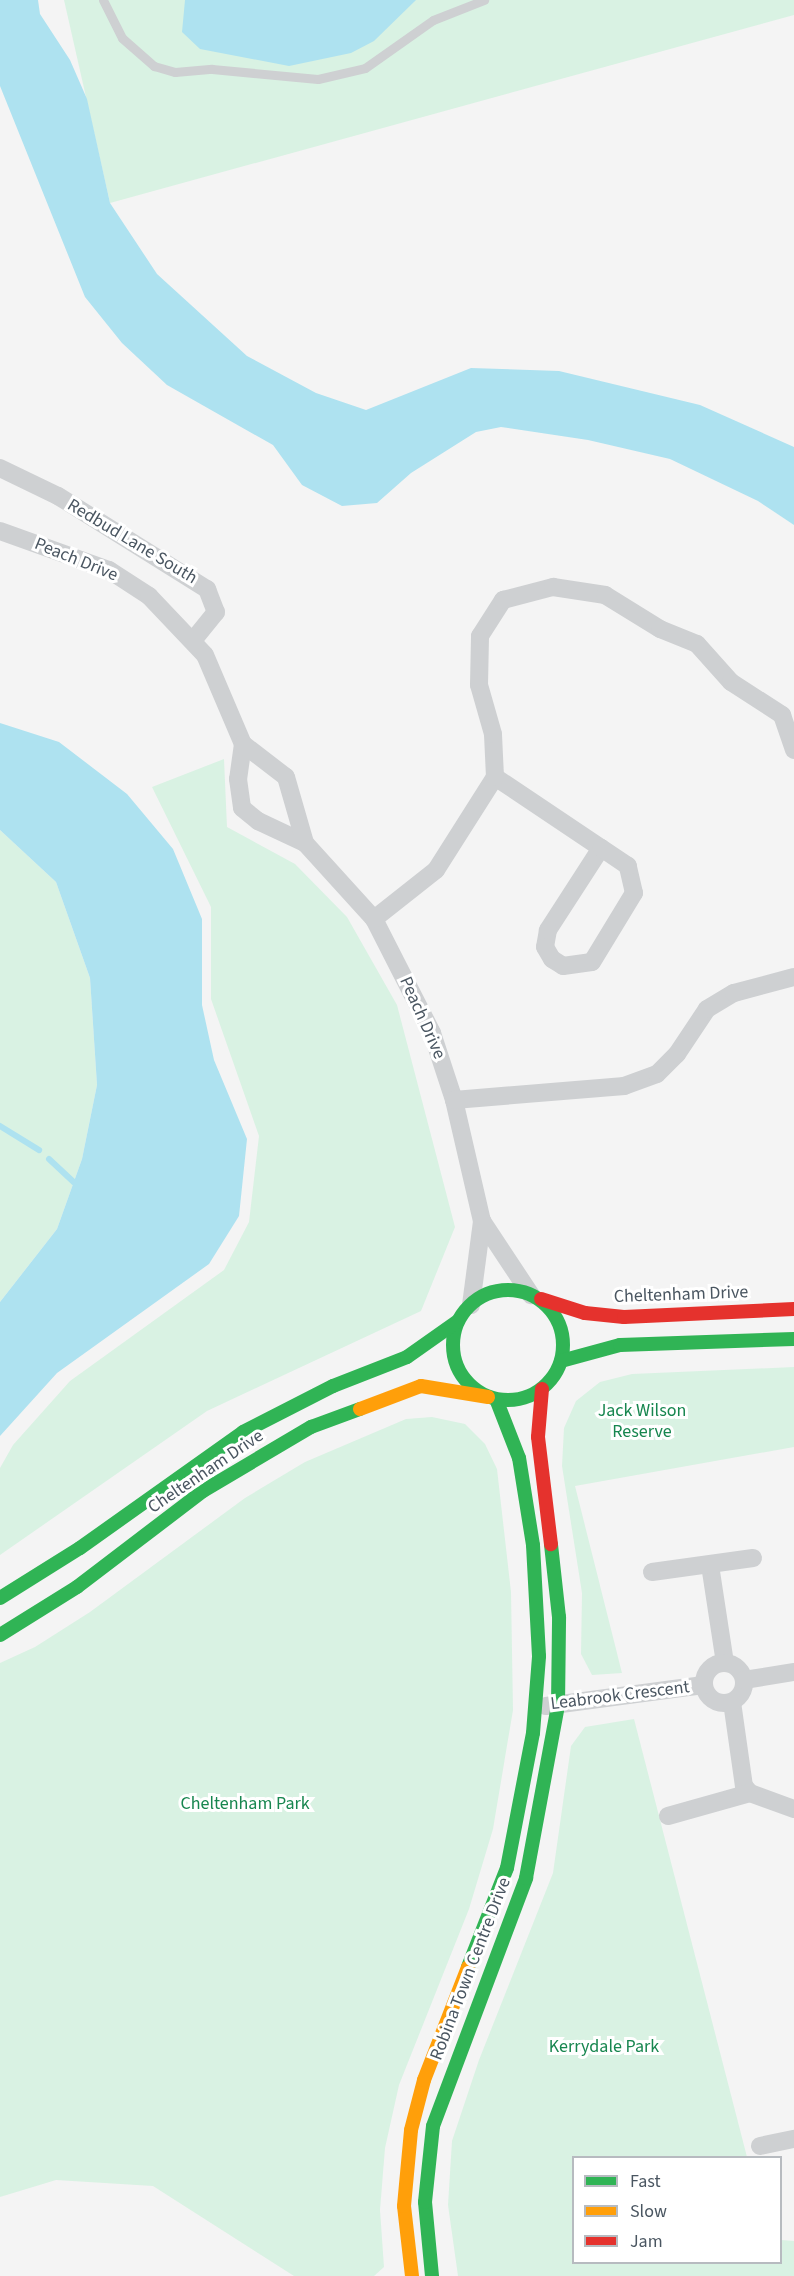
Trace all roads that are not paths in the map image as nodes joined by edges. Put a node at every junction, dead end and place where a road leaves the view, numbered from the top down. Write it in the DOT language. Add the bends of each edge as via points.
graph roads {
  1 [pos="104,0"];
  2 [pos="484,0"];
  3 [pos="0,468"];
  4 [pos="0,531"];
  5 [pos="193,640"];
  6 [pos="243,744"];
  7 [pos="794,750"];
  8 [pos="495,777"];
  9 [pos="305,843"];
  10 [pos="601,848"];
  11 [pos="374,919"];
  12 [pos="794,977"];
  13 [pos="454,1100"];
  14 [pos="482,1221"];
  15 [pos="533,1296"];
  16 [pos="471,1305"];
  17 [pos="794,1310"];
  18 [pos="458,1321"];
  19 [pos="794,1339"];
  20 [pos="561,1361"];
  21 [pos="542,1389"];
  22 [pos="492,1398"];
  23 [pos="753,1558"];
  24 [pos="710,1565"];
  25 [pos="652,1572"];
  26 [pos="0,1598"];
  27 [pos="0,1635"];
  28 [pos="725,1663"];
  29 [pos="794,1672"];
  30 [pos="744,1680"];
  31 [pos="704,1685"];
  32 [pos="732,1702"];
  33 [pos="558,1705"];
  34 [pos="536,1707"];
  35 [pos="750,1793"];
  36 [pos="794,1809"];
  37 [pos="668,1816"];
  38 [pos="794,2139"];
  39 [pos="760,2146"];
  40 [pos="412,2276"];
  41 [pos="432,2276"];
  1 -- 2 [label="lane" via="122,38 154,66 175,72 212,69 318,79 365,68 433,20"];
  3 -- 5 [label="street, Redbud Lane South" via="58,496 207,589 216,612"];
  4 -- 5 [label="street, Peach Drive" via="109,570 149,596"];
  5 -- 6 [label="street, Peach Drive" via="216,673"];
  6 -- 9 [label="street, Peach Drive" via="286,777"];
  6 -- 9 [label="street, Peach Drive" via="238,778 242,808 258,821"];
  7 -- 8 [label="street" via="782,715 731,682 697,644 660,629 605,596 553,587 503,600 480,636 479,685 493,734"];
  8 -- 10 [label="street"];
  8 -- 11 [label="street" via="436,870"];
  9 -- 11 [label="street, Peach Drive"];
  10 -- 10 [label="street" via="628,866 634,893 592,962 563,966 552,959 545,946 548,930"];
  11 -- 13 [label="street, Peach Drive" via="432,1033"];
  12 -- 13 [label="street" via="734,993 707,1009 677,1054 657,1074 624,1086"];
  13 -- 14 [label="street, Peach Drive"];
  14 -- 15 [label="street, Peach Drive"];
  14 -- 16 [label="street, Peach Drive"];
  15 -- 16 [label="main road" via="496,1292"];
  15 -- 17 [label="main road, Cheltenham Drive" via="585,1313 624,1317"];
  15 -- 20 [label="main road" via="558,1321 564,1345"];
  16 -- 18 [label="main road"];
  18 -- 22 [label="main road" via="453,1342 456,1364 468,1383"];
  18 -- 26 [label="main road, Cheltenham Drive" via="407,1357 315,1395 228,1441 80,1548"];
  19 -- 20 [label="main road" via="620,1345"];
  20 -- 21 [label="main road"];
  21 -- 22 [label="main road" via="518,1400"];
  21 -- 33 [label="main road, Robina Town Centre Drive" via="538,1437 559,1617"];
  22 -- 27 [label="main road, Cheltenham Drive" via="421,1386 311,1427 203,1491 77,1587"];
  22 -- 34 [label="main road, Robina Town Centre Drive" via="519,1458 533,1545 539,1634"];
  23 -- 24 [label="street"];
  24 -- 25 [label="street"];
  24 -- 28 [label="street"];
  28 -- 30 [label="street" via="741,1671"];
  28 -- 31 [label="street" via="712,1667"];
  29 -- 30 [label="street"];
  30 -- 32 [label="street" via="743,1691"];
  31 -- 32 [label="street" via="717,1702"];
  31 -- 33 [label="street, Leabrook Crescent"];
  32 -- 35 [label="street" via="740,1774"];
  33 -- 34 [label="street, Leabrook Crescent"];
  33 -- 41 [label="main road, Robina Town Centre Drive" via="526,1878 433,2126 425,2202"];
  34 -- 40 [label="main road, Robina Town Centre Drive" via="521,1810 507,1868 424,2080 411,2130 404,2206"];
  35 -- 36 [label="street"];
  35 -- 37 [label="street"];
  38 -- 39 [label="street"];
}
